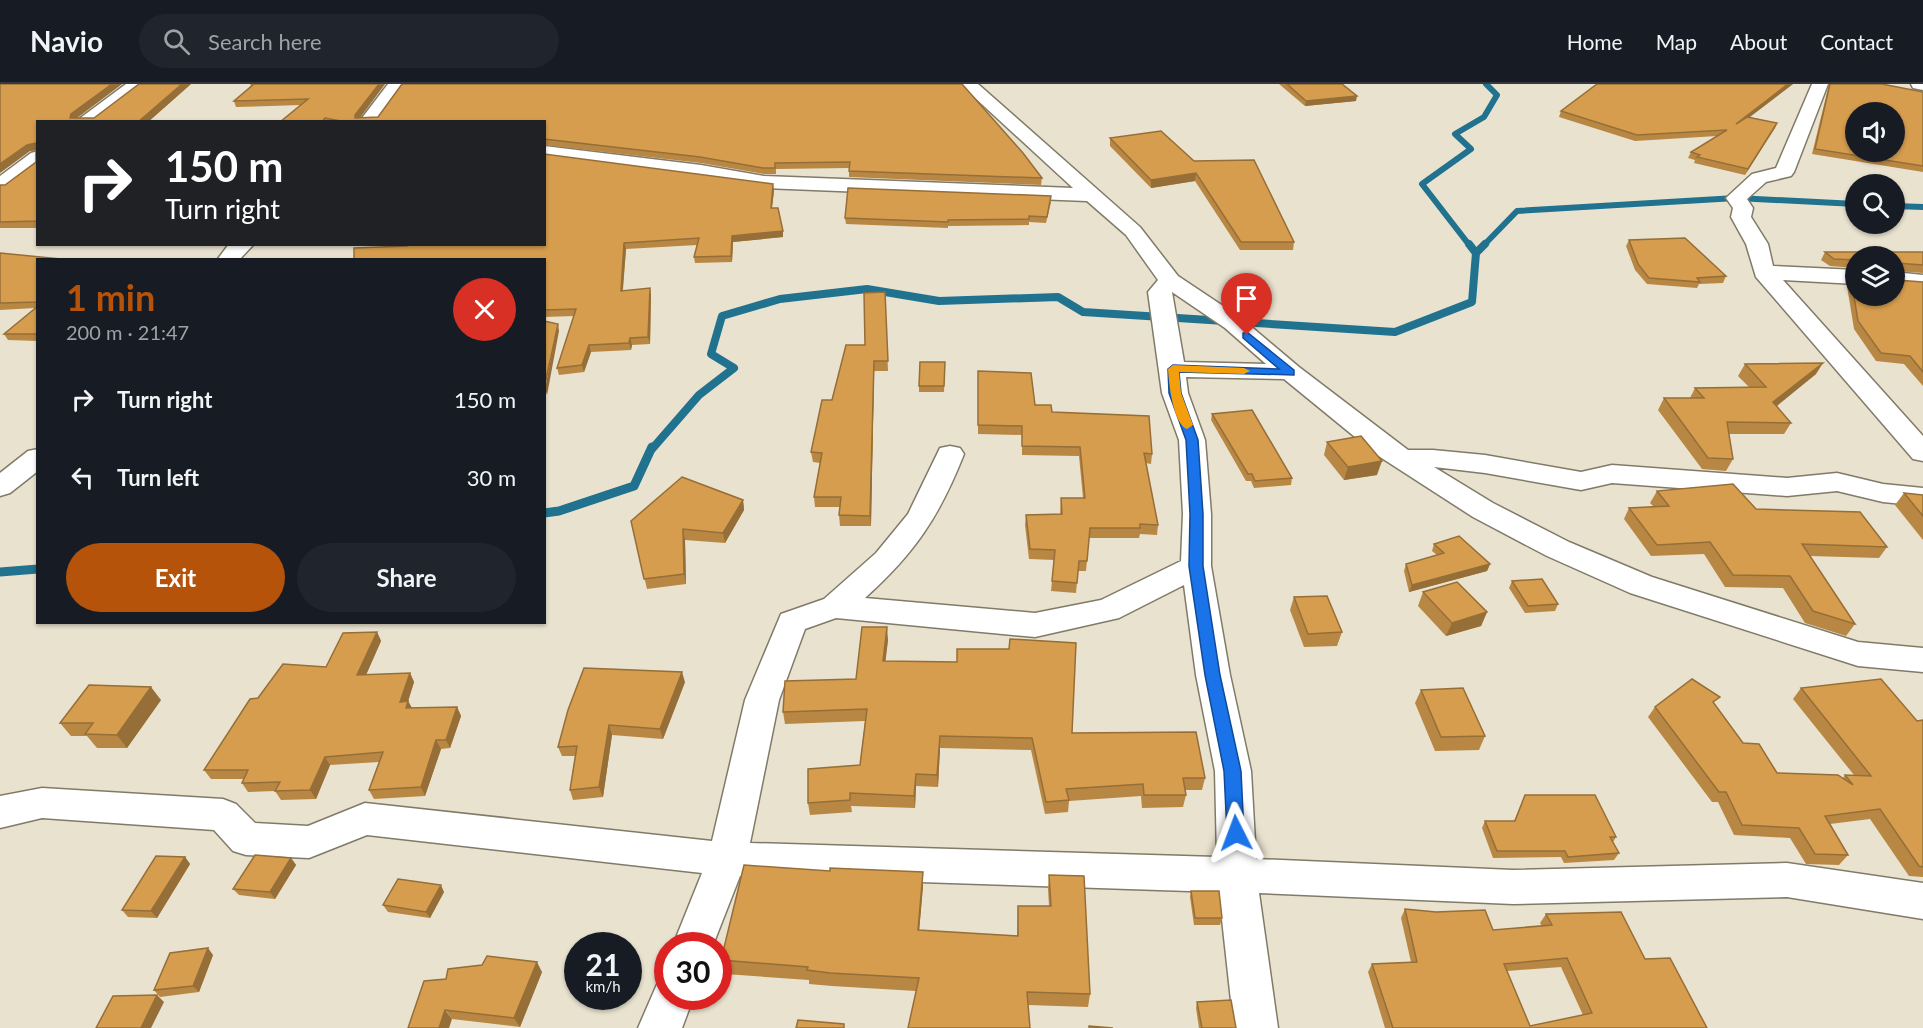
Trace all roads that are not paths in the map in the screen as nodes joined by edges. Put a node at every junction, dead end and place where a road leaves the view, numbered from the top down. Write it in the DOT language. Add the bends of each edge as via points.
graph roads {
  1 [pos="136,84"];
  2 [pos="397,84"];
  3 [pos="968,84"];
  4 [pos="1820,84"];
  5 [pos="85,120"];
  6 [pos="370,120"];
  7 [pos="546,152"];
  8 [pos="36,158"];
  9 [pos="0,185"];
  10 [pos="1093,195"];
  11 [pos="241,246"];
  12 [pos="229,258"];
  13 [pos="1764,272"];
  14 [pos="1845,276"];
  15 [pos="1905,280"];
  16 [pos="1170,281"];
  17 [pos="1923,282"];
  18 [pos="1173,369"];
  19 [pos="1290,372"];
  20 [pos="1923,453"];
  21 [pos="950,454"];
  22 [pos="36,459"];
  23 [pos="1403,459"];
  24 [pos="0,487"];
  25 [pos="1923,497"];
  26 [pos="1196,566"];
  27 [pos="835,607"];
  28 [pos="1923,660"];
  29 [pos="0,812"];
  30 [pos="727,859"];
  31 [pos="1238,875"];
  32 [pos="1923,901"];
  33 [pos="698,932"];
  34 [pos="667,1010"];
  35 [pos="660,1028"];
  36 [pos="1256,1028"];
  1 -- 5 [label="street"];
  2 -- 6 [label="street"];
  3 -- 10 [label="street"];
  4 -- 13 [label="street" via="1784,171 1759,178 1736,198 1743,208 1741,217 1757,244"];
  7 -- 10 [label="street" via="764,182"];
  8 -- 9 [label="street"];
  10 -- 16 [label="street" via="1133,231"];
  11 -- 12 [label="street"];
  13 -- 14 [label="street"];
  13 -- 20 [label="street"];
  15 -- 17 [label="street"];
  16 -- 18 [label="street" via="1159,292"];
  16 -- 19 [label="street" via="1233,323"];
  18 -- 19 [label="street"];
  18 -- 26 [label="street" via="1175,393 1192,440"];
  19 -- 23 [label="street"];
  21 -- 27 [label="street" via="928,506 900,544"];
  22 -- 24 [label="street"];
  23 -- 25 [label="street" via="1485,464 1581,481 1612,474 1787,487 1837,482"];
  23 -- 28 [label="street" via="1483,510 1558,549 1641,585 1858,654"];
  26 -- 27 [label="street" via="1108,610 1035,625"];
  26 -- 31 [label="street" via="1233,771"];
  27 -- 30 [label="street" via="792,622 762,699"];
  29 -- 30 [label="street" via="42,802 223,815 246,839 309,842 364,819"];
  30 -- 31 [label="street"];
  30 -- 33 [label="street"];
  31 -- 32 [label="street" via="1513,887 1787,880"];
  31 -- 36 [label="street"];
  34 -- 35 [label="street"];
}
